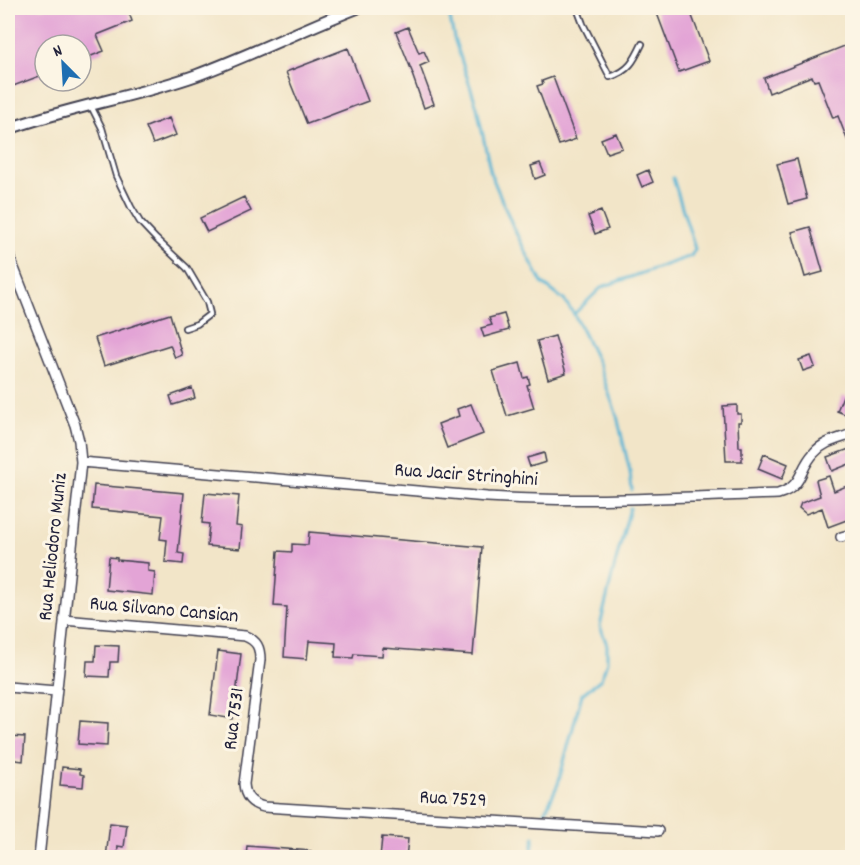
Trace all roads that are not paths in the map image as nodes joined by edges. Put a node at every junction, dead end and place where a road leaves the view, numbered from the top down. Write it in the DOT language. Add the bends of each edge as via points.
graph roads {
  1 [pos="357,8"];
  2 [pos="577,8"];
  3 [pos="642,44"];
  4 [pos="92,106"];
  5 [pos="8,129"];
  6 [pos="8,253"];
  7 [pos="185,328"];
  8 [pos="852,434"];
  9 [pos="81,462"];
  10 [pos="852,534"];
  11 [pos="841,537"];
  12 [pos="64,620"];
  13 [pos="257,644"];
  14 [pos="8,687"];
  15 [pos="56,691"];
  16 [pos="248,798"];
  17 [pos="658,831"];
  18 [pos="39,858"];
  1 -- 4 [label="street" via="196,75"];
  2 -- 3 [label="lane" via="610,77 622,73"];
  4 -- 5 [label="street"];
  4 -- 7 [label="lane" via="131,207 140,222 187,268 207,302 210,314"];
  6 -- 9 [label="street, Rua Heliodoro Muniz" via="75,425"];
  8 -- 9 [label="street, Rua Jacir Stringhini" via="825,443 813,454 794,487 778,494 578,500 487,497"];
  9 -- 12 [label="street, Rua Heliodoro Muniz"];
  10 -- 11 [label="street"];
  12 -- 13 [label="street, Rua Silvano Cansian" via="245,636"];
  12 -- 15 [label="street, Rua Heliodoro Muniz"];
  13 -- 16 [label="street, Rua 7531" via="260,660 244,784"];
  14 -- 15 [label="street"];
  15 -- 18 [label="street, Rua Heliodoro Muniz"];
  16 -- 17 [label="street, Rua 7529" via="264,807"];
}
